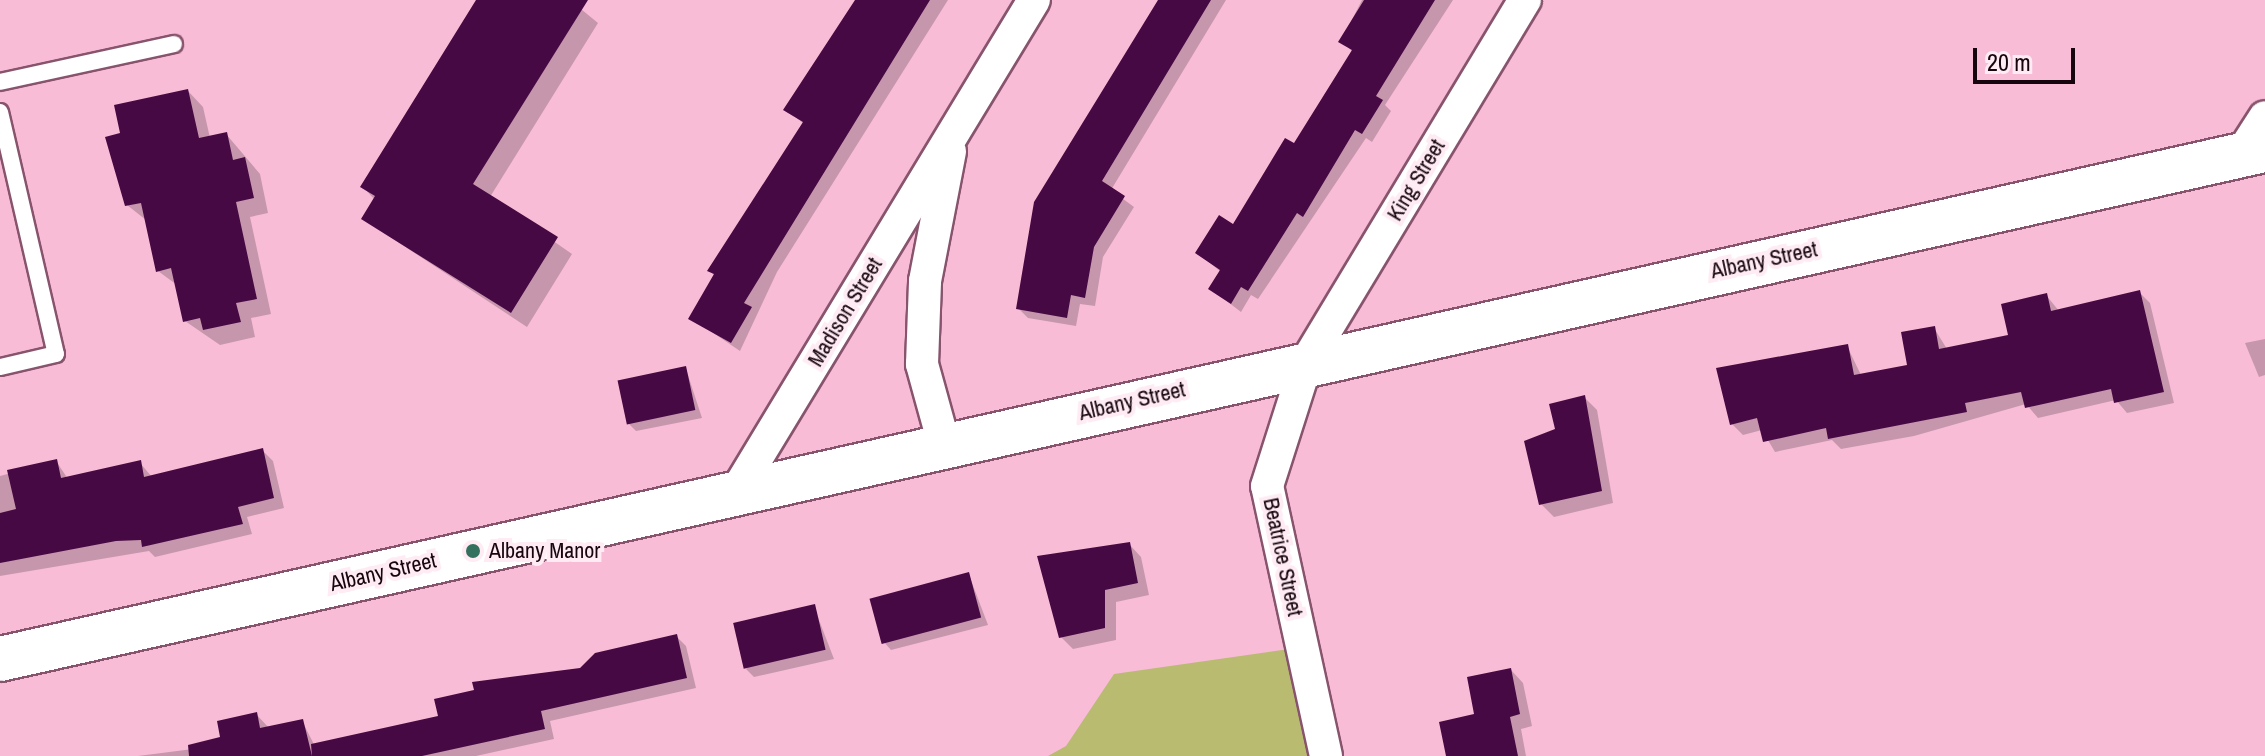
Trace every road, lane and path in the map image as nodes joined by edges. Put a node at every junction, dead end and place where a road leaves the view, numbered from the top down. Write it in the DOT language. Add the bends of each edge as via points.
graph roads {
  1 [pos="1034,0"];
  2 [pos="1525,0"];
  3 [pos="174,44"];
  4 [pos="0,82"];
  5 [pos="0,112"];
  6 [pos="2265,117"];
  7 [pos="954,132"];
  8 [pos="2252,153"];
  9 [pos="1307,361"];
  10 [pos="0,367"];
  11 [pos="944,444"];
  12 [pos="736,492"];
  13 [pos="0,659"];
  14 [pos="1326,756"];
  1 -- 7 [label="street, Madison Street"];
  2 -- 9 [label="street, King Street"];
  3 -- 4 [label="lane"];
  5 -- 10 [label="lane" via="56,354"];
  6 -- 8 [label="street"];
  7 -- 11 [label="street, Madison Street" via="925,281 922,364"];
  7 -- 12 [label="street, Madison Street"];
  8 -- 9 [label="street, Albany Street"];
  9 -- 11 [label="street, Albany Street"];
  9 -- 14 [label="street, Beatrice Street" via="1267,486"];
  11 -- 12 [label="street, Albany Street"];
  12 -- 13 [label="street, Albany Street"];
}
